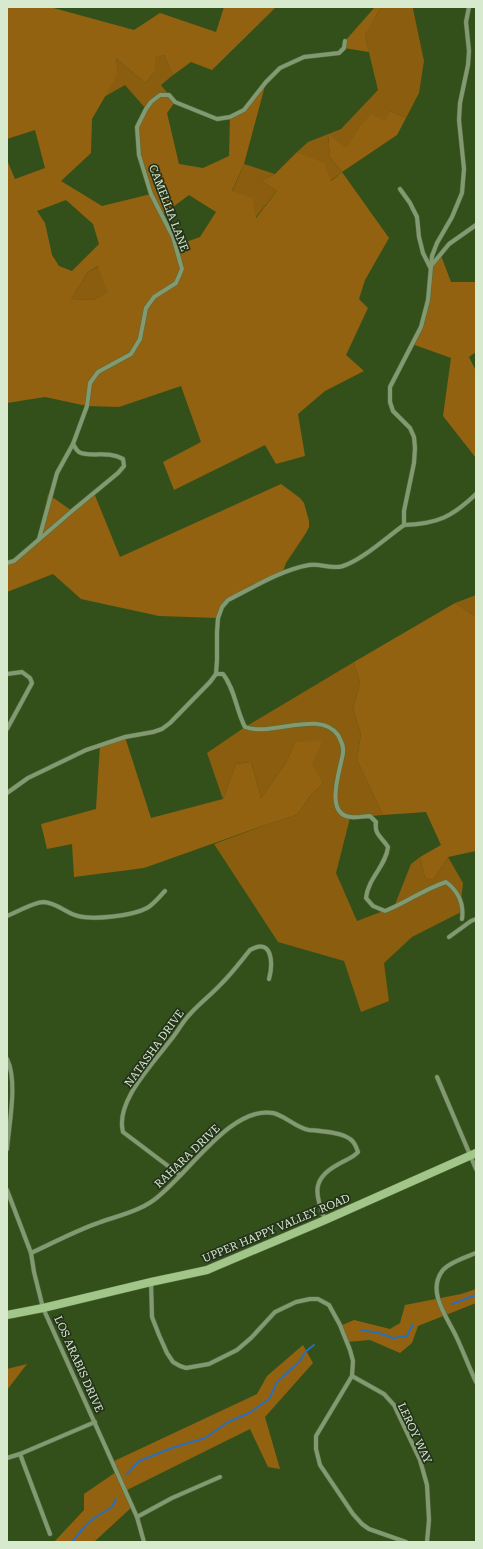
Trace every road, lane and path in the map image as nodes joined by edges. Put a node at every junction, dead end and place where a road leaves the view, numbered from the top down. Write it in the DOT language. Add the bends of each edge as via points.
graph roads {
  1 [pos="469,7"];
  2 [pos="345,41"];
  3 [pos="400,189"];
  4 [pos="476,225"];
  5 [pos="431,267"];
  6 [pos="73,444"];
  7 [pos="476,494"];
  8 [pos="404,525"];
  9 [pos="39,539"];
  10 [pos="7,563"];
  11 [pos="7,674"];
  12 [pos="216,674"];
  13 [pos="7,729"];
  14 [pos="7,793"];
  15 [pos="164,891"];
  16 [pos="7,916"];
  17 [pos="462,919"];
  18 [pos="476,919"];
  19 [pos="449,937"];
  20 [pos="269,979"];
  21 [pos="7,1059"];
  22 [pos="437,1077"];
  23 [pos="7,1149"];
  24 [pos="473,1154"];
  25 [pos="476,1169"];
  26 [pos="180,1175"];
  27 [pos="7,1190"];
  28 [pos="325,1220"];
  29 [pos="31,1253"];
  30 [pos="476,1253"];
  31 [pos="151,1282"];
  32 [pos="43,1308"];
  33 [pos="7,1315"];
  34 [pos="352,1376"];
  35 [pos="476,1382"];
  36 [pos="95,1422"];
  37 [pos="20,1454"];
  38 [pos="7,1458"];
  39 [pos="220,1477"];
  40 [pos="137,1517"];
  41 [pos="50,1534"];
  42 [pos="144,1542"];
  43 [pos="406,1542"];
  44 [pos="427,1542"];
  1 -- 5 [label="street" via="466,22 468,65 460,103 464,169 462,193 437,243"];
  2 -- 6 [label="street, CAMELLIA LANE" via="344,48 338,53 304,58 280,68 244,110 230,117 218,119 176,102 169,95 160,95 151,102 137,128 139,154 151,194 173,238 182,269 176,283 154,297 146,308 140,339 131,354 98,372 90,383 86,406"];
  3 -- 5 [label="street" via="417,217 418,237"];
  4 -- 5 [label="street" via="449,244"];
  5 -- 8 [label="street" via="428,300 421,327 394,378 389,394 393,411 410,428 414,437 414,463 404,510"];
  6 -- 9 [label="street" via="57,473"];
  6 -- 9 [label="street" via="77,451 84,454 116,455 123,459 124,466"];
  7 -- 8 [label="street" via="453,514 432,523"];
  8 -- 12 [label="street" via="354,561 342,566 312,565 291,569 228,600 218,618"];
  9 -- 10 [label="street" via="14,561"];
  11 -- 13 [label="street" via="22,672 32,683"];
  12 -- 14 [label="street" via="162,729 125,737 86,750 28,778"];
  12 -- 17 [label="street" via="222,674 230,683 245,728 258,730 318,723 330,727 337,734 343,752 336,782 336,802 341,813 350,817 370,816 376,822 375,829 380,838 388,847 387,855 367,890 366,898 373,906 385,910 446,882 461,902"];
  15 -- 16 [label="street" via="145,909 125,915 94,918 77,916 58,906 43,902"];
  18 -- 19 [label="street"];
  20 -- 26 [label="street, NATASHA DRIVE" via="272,957 268,950 261,947 250,950 222,984 181,1024 127,1101 122,1117 123,1132"];
  21 -- 23 [label="street" via="10,1065 12,1105"];
  22 -- 24 [label="street"];
  24 -- 25 [label="street"];
  24 -- 28 [label="street, UPPER HAPPY VALLEY ROAD"];
  26 -- 28 [label="street, RAHARA DRIVE" via="234,1124 248,1116 274,1113 306,1129 344,1136 354,1143 358,1152 328,1170 320,1178 316,1190"];
  26 -- 29 [label="street, RAHARA DRIVE" via="151,1202 130,1213 97,1223"];
  27 -- 29 [label="street, LOS ARABIS DRIVE"];
  28 -- 31 [label="street, UPPER HAPPY VALLEY ROAD" via="207,1270"];
  29 -- 32 [label="street, LOS ARABIS DRIVE"];
  30 -- 35 [label="street" via="444,1269 437,1285 442,1308"];
  31 -- 32 [label="street, UPPER HAPPY VALLEY ROAD"];
  31 -- 34 [label="street" via="152,1317 166,1353 180,1366 186,1368 209,1364 226,1357 251,1338 275,1312 296,1302 318,1299 329,1305 340,1326 353,1361"];
  32 -- 33 [label="street, UPPER HAPPY VALLEY ROAD"];
  32 -- 36 [label="street, LOS ARABIS DRIVE"];
  34 -- 43 [label="street" via="316,1436 320,1465 362,1524"];
  34 -- 44 [label="street, LEROY WAY" via="384,1394 394,1405 420,1460 427,1485"];
  36 -- 37 [label="street"];
  36 -- 40 [label="street, LOS ARABIS DRIVE"];
  37 -- 38 [label="street"];
  37 -- 41 [label="street"];
  39 -- 40 [label="street"];
  40 -- 42 [label="street, LOS ARABIS DRIVE"];
}
